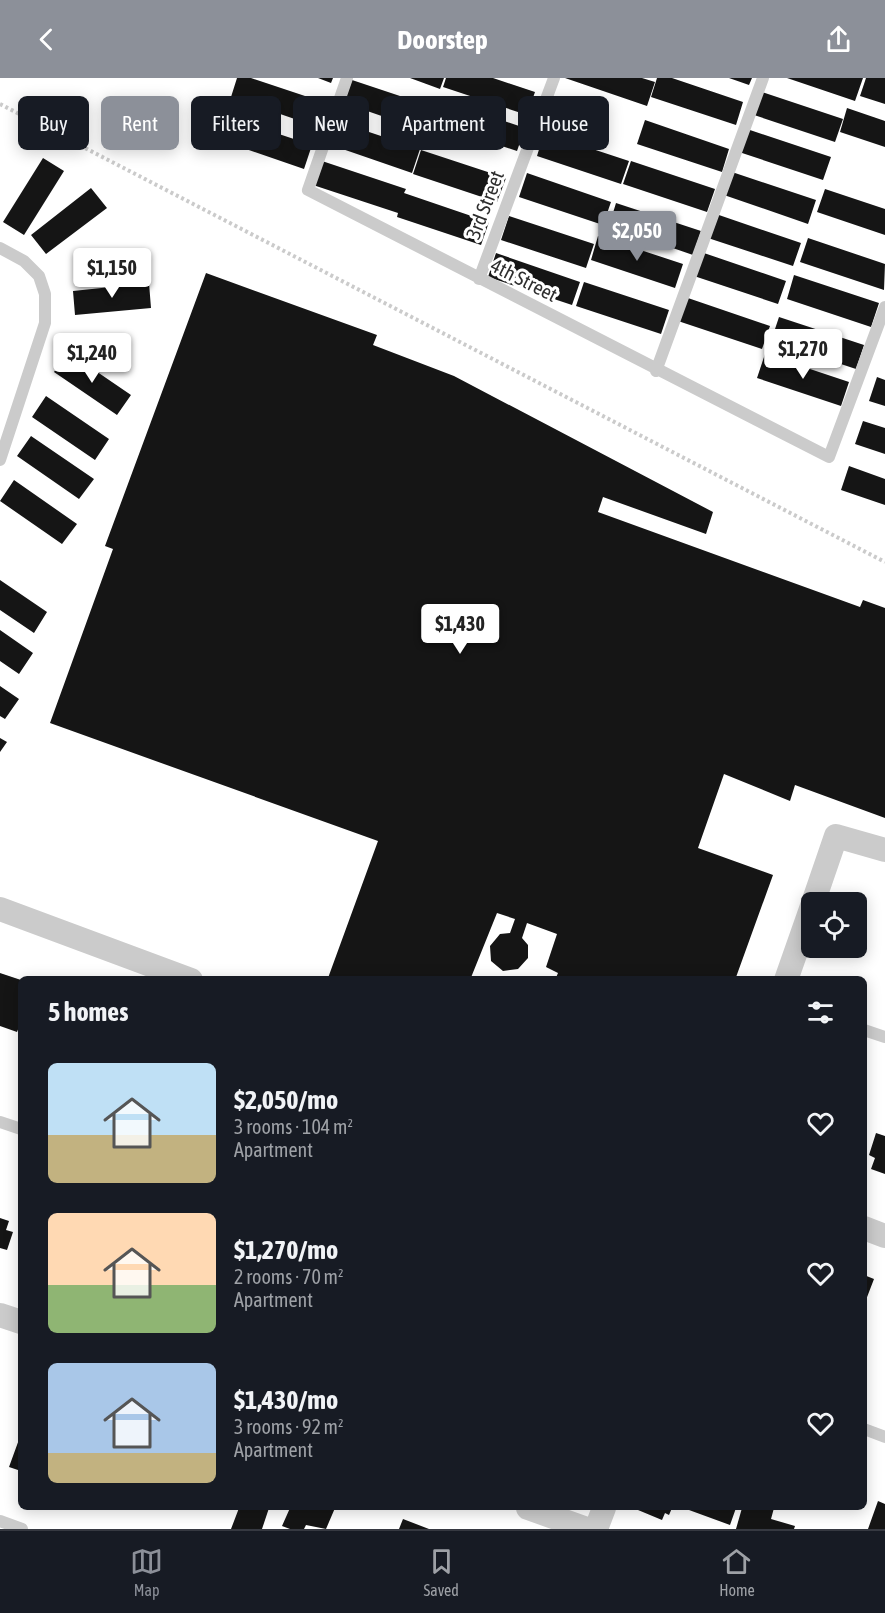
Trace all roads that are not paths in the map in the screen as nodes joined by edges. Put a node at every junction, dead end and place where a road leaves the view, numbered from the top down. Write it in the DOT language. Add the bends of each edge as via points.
graph roads {
  1 [pos="347,78"];
  2 [pos="554,78"];
  3 [pos="763,78"];
  4 [pos="0,248"];
  5 [pos="478,279"];
  6 [pos="885,307"];
  7 [pos="656,370"];
  8 [pos="0,460"];
  9 [pos="885,850"];
  10 [pos="817,892"];
  11 [pos="0,909"];
  12 [pos="801,937"];
  13 [pos="180,976"];
  14 [pos="787,976"];
  15 [pos="867,1031"];
  16 [pos="885,1037"];
  17 [pos="0,1122"];
  18 [pos="18,1128"];
  19 [pos="867,1229"];
  20 [pos="885,1236"];
  21 [pos="0,1315"];
  22 [pos="18,1321"];
  23 [pos="867,1430"];
  24 [pos="885,1437"];
  25 [pos="534,1510"];
  26 [pos="603,1510"];
  27 [pos="0,1521"];
  28 [pos="22,1529"];
  29 [pos="587,1529"];
  30 [pos="596,1529"];
  1 -- 5 [label="lane, 4th Street" via="308,190"];
  2 -- 5 [label="lane, 3rd Street"];
  3 -- 7 [label="lane"];
  4 -- 8 [label="lane" via="24,261 39,276 44,290 45,323"];
  5 -- 7 [label="lane, 4th Street"];
  6 -- 7 [label="lane, 4th Street" via="829,458"];
  9 -- 10 [label="street" via="836,836"];
  11 -- 13 [label="street"];
  12 -- 14 [label="street"];
  15 -- 16 [label="lane"];
  17 -- 18 [label="lane"];
  19 -- 20 [label="street"];
  21 -- 22 [label="street"];
  23 -- 24 [label="lane"];
  25 -- 29 [label="street"];
  26 -- 30 [label="street"];
  27 -- 28 [label="lane"];
}
